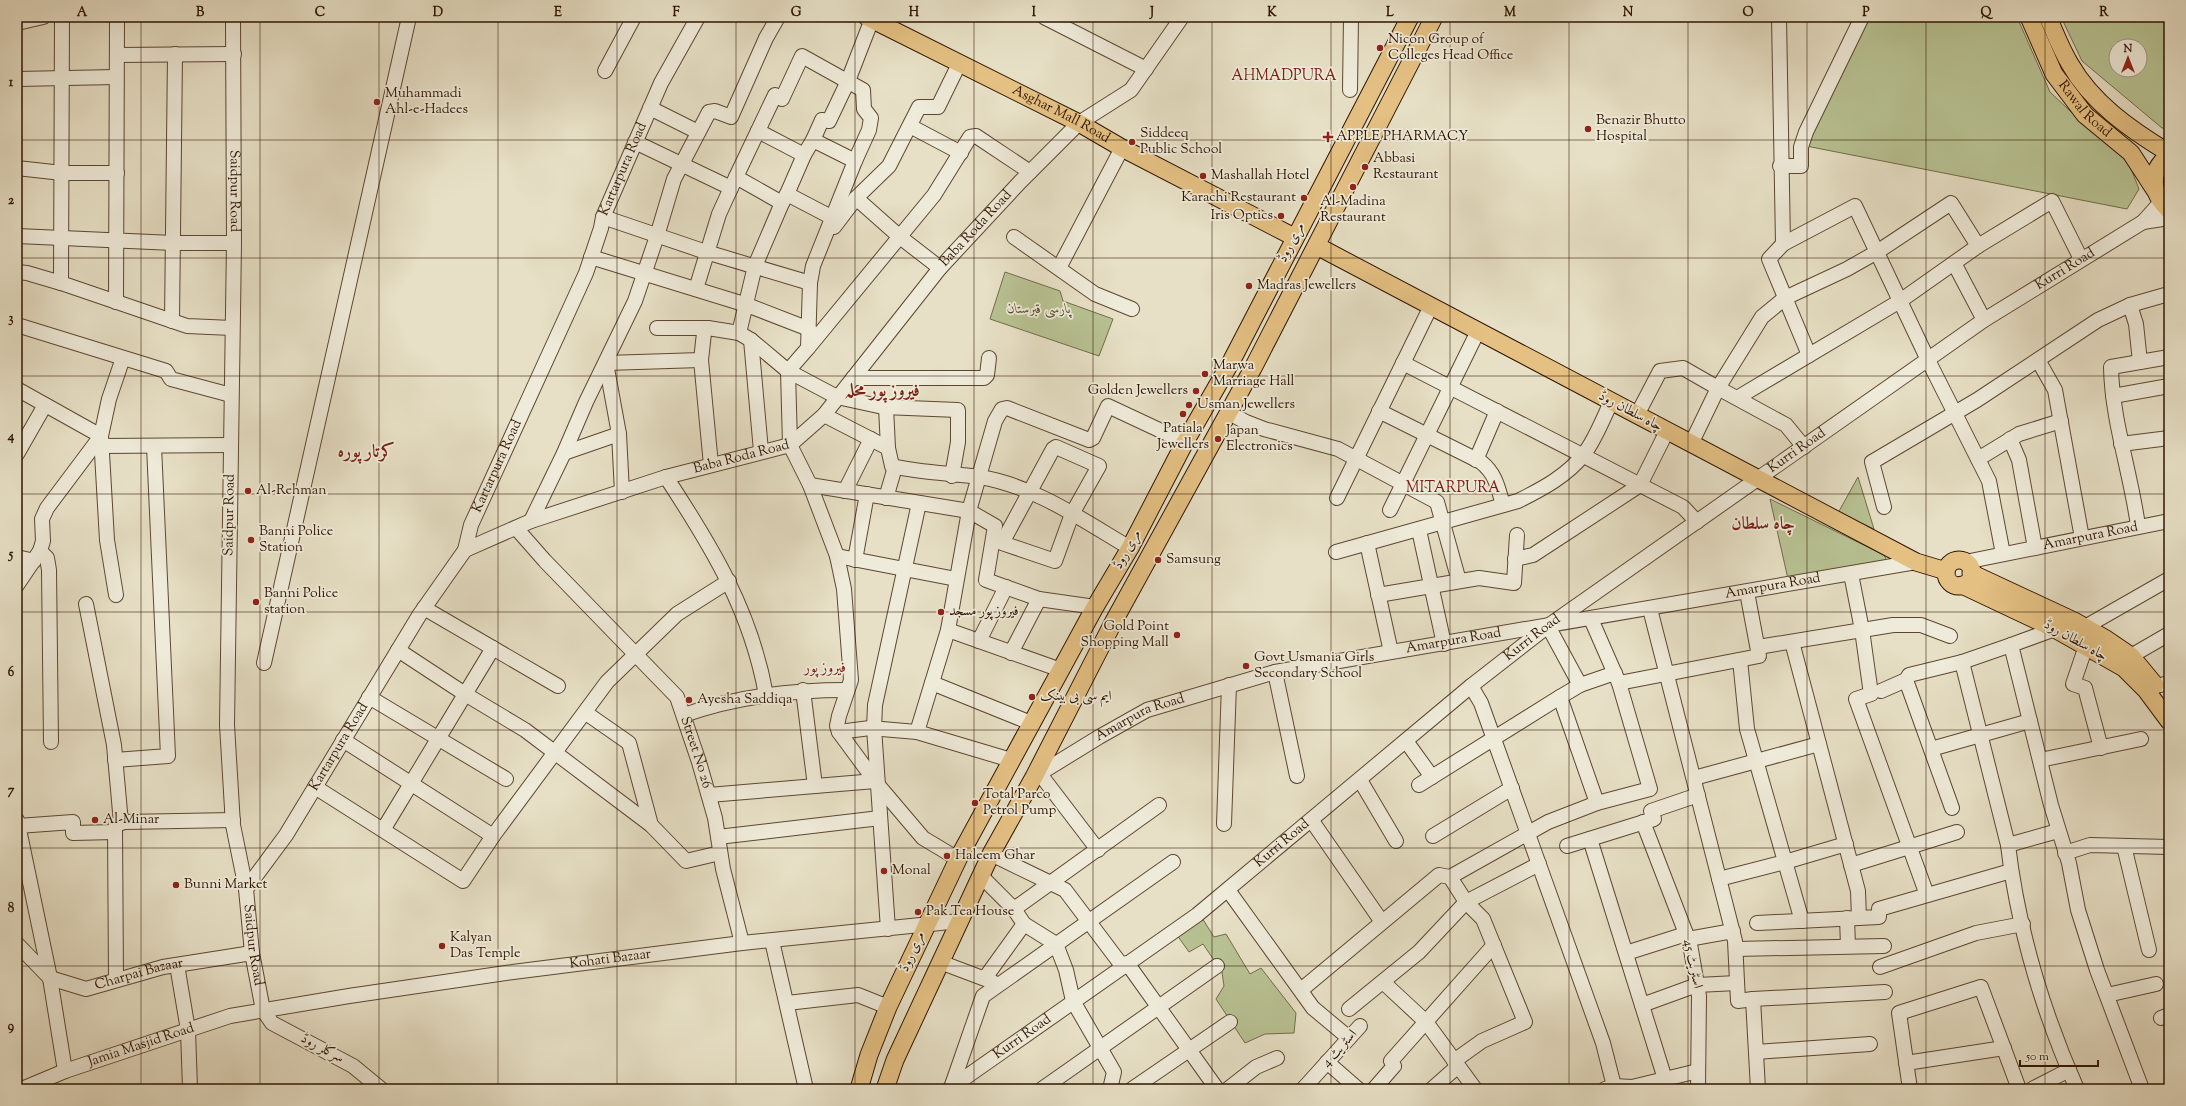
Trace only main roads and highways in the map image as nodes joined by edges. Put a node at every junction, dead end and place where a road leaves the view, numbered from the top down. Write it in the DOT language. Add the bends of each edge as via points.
graph roads {
  1 [pos="1410,17"];
  2 [pos="1434,17"];
  3 [pos="2029,17"];
  4 [pos="2048,17"];
  5 [pos="870,18"];
  6 [pos="2169,154"];
  7 [pos="2162,201"];
  8 [pos="1294,237"];
  9 [pos="1317,246"];
  10 [pos="1966,573"];
  11 [pos="2163,684"];
  12 [pos="2169,703"];
  13 [pos="2169,721"];
  14 [pos="859,1089"];
  15 [pos="885,1089"];
  1 -- 8 [label="main road, مری روڈ"];
  2 -- 9 [label="main road, مری روڈ"];
  3 -- 7 [label="main road, Rawal Road" via="2054,74 2085,115 2131,153"];
  4 -- 6 [label="main road, Rawal Road" via="2070,65 2098,102"];
  5 -- 8 [label="main road, Asghar Mall Road" via="1079,123"];
  6 -- 7 [label="main road" via="2156,173"];
  8 -- 14 [label="main road, مری روڈ" via="1232,360 958,859 888,1007"];
  9 -- 10 [label="main road, چاہ سلطان روڈ" via="1757,480 1916,562 1946,571 1950,582"];
  9 -- 15 [label="main road, مری روڈ" via="1114,622 1037,776 991,854 895,1060"];
  10 -- 11 [label="main road, چاہ سلطان روڈ" via="2085,627 2131,656"];
  10 -- 13 [label="main road, چاہ سلطان روڈ" via="2124,668 2146,690"];
  11 -- 12 [label="main road, چاہ سلطان روڈ"];
}
